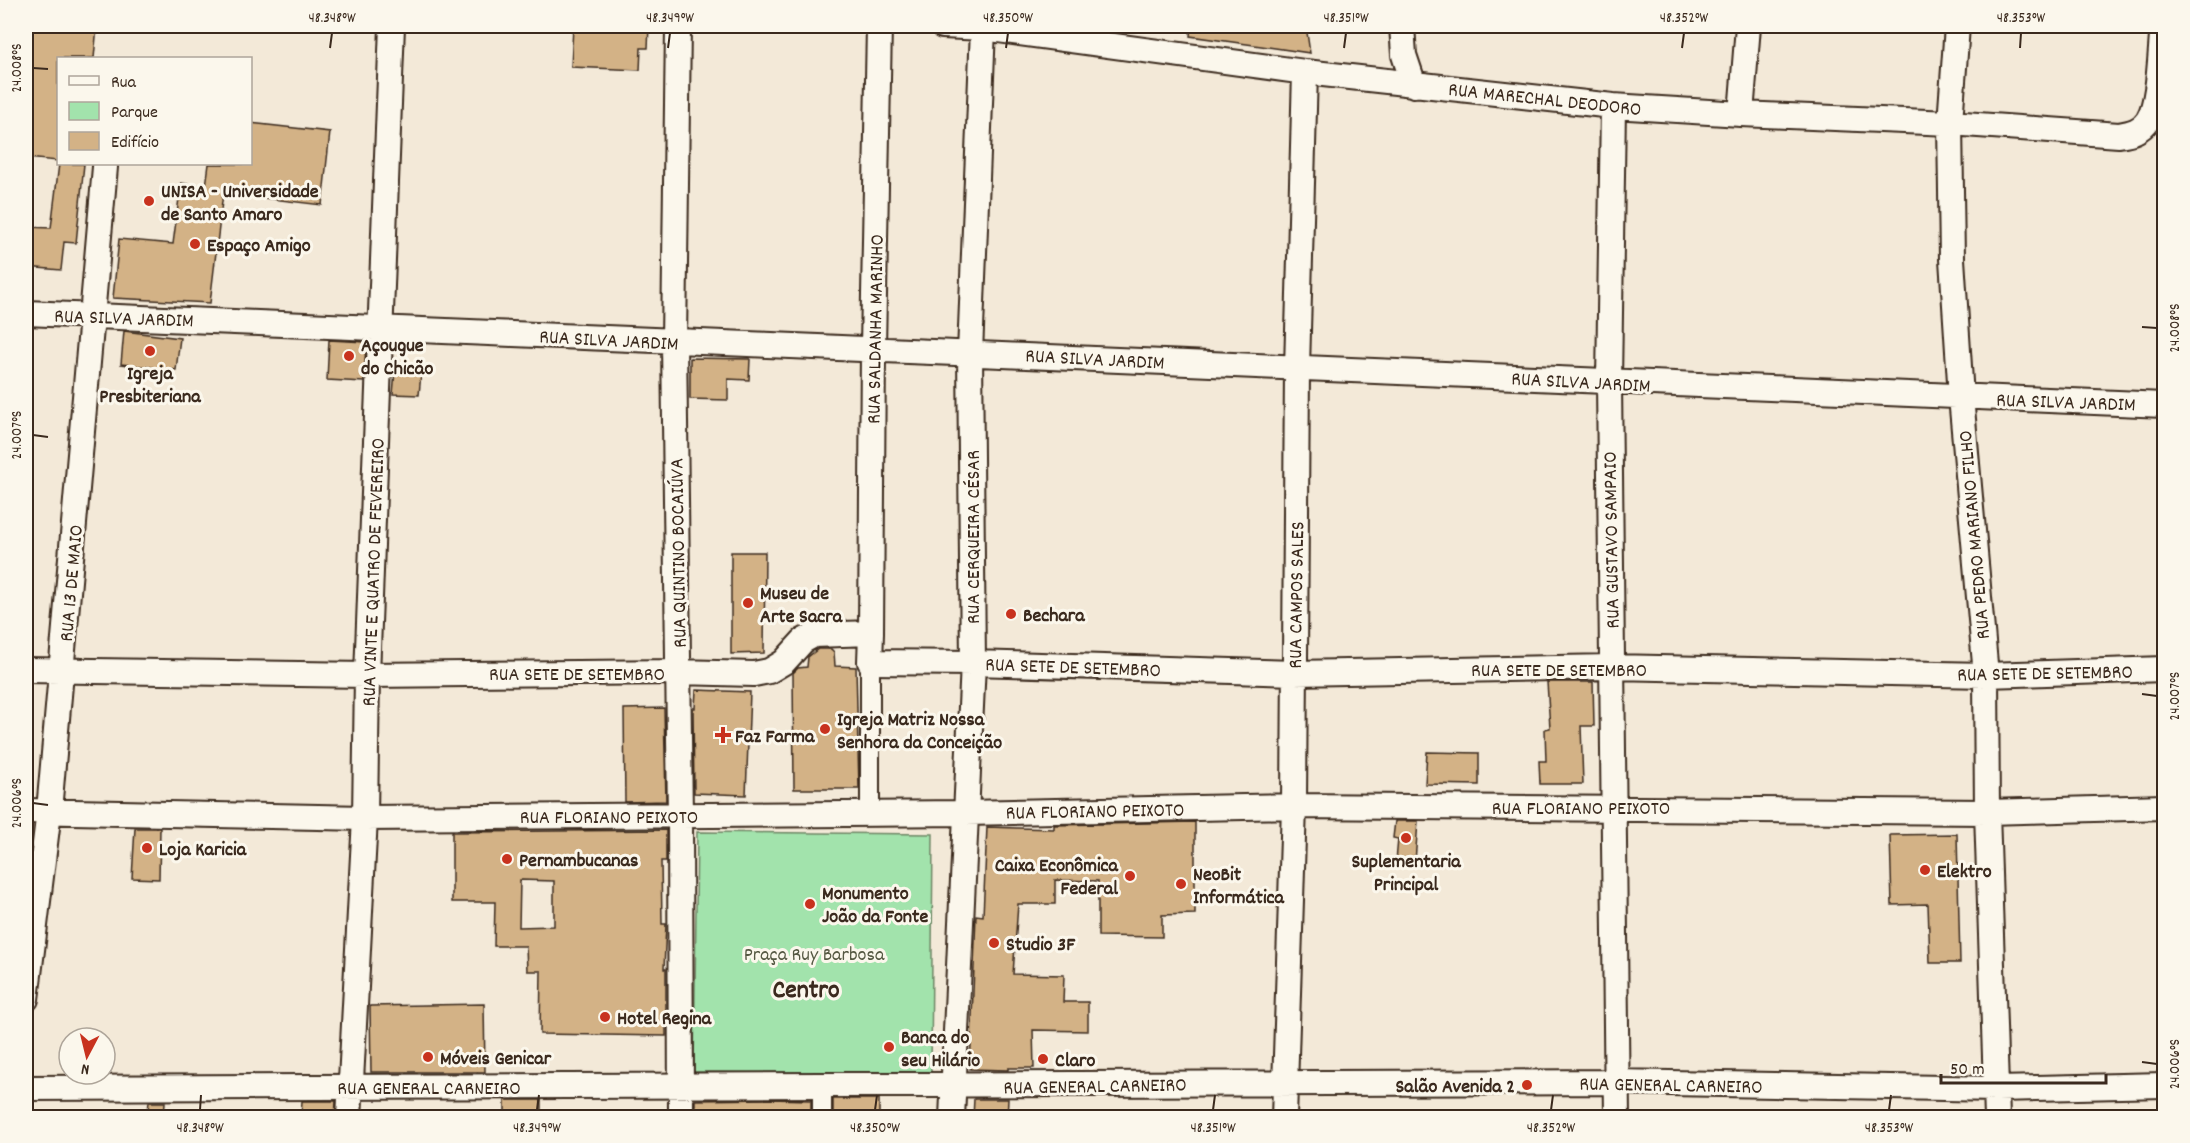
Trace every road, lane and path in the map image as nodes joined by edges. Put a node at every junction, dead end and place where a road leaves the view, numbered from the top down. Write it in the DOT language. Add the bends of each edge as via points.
graph roads {
  1 [pos="392,26"];
  2 [pos="678,26"];
  3 [pos="879,26"];
  4 [pos="943,26"];
  5 [pos="1402,26"];
  6 [pos="1748,26"];
  7 [pos="1957,26"];
  8 [pos="2163,26"];
  9 [pos="983,28"];
  10 [pos="1305,72"];
  11 [pos="1414,85"];
  12 [pos="1613,106"];
  13 [pos="1741,114"];
  14 [pos="1950,123"];
  15 [pos="105,167"];
  16 [pos="26,313"];
  17 [pos="94,316"];
  18 [pos="381,328"];
  19 [pos="674,342"];
  20 [pos="873,348"];
  21 [pos="970,353"];
  22 [pos="1297,368"];
  23 [pos="1609,382"];
  24 [pos="1960,397"];
  25 [pos="2164,405"];
  26 [pos="871,633"];
  27 [pos="870,662"];
  28 [pos="972,663"];
  29 [pos="1612,667"];
  30 [pos="2164,669"];
  31 [pos="26,670"];
  32 [pos="62,671"];
  33 [pos="679,672"];
  34 [pos="1294,673"];
  35 [pos="366,675"];
  36 [pos="1986,675"];
  37 [pos="1294,806"];
  38 [pos="1614,807"];
  39 [pos="2164,807"];
  40 [pos="37,811"];
  41 [pos="1987,812"];
  42 [pos="870,813"];
  43 [pos="966,813"];
  44 [pos="680,816"];
  45 [pos="365,818"];
  46 [pos="26,999"];
  47 [pos="1617,1082"];
  48 [pos="1285,1083"];
  49 [pos="2164,1085"];
  50 [pos="822,1086"];
  51 [pos="953,1086"];
  52 [pos="350,1087"];
  53 [pos="681,1087"];
  54 [pos="26,1088"];
  55 [pos="1996,1089"];
  56 [pos="349,1118"];
  57 [pos="681,1118"];
  58 [pos="822,1118"];
  59 [pos="952,1118"];
  60 [pos="1284,1118"];
  61 [pos="1617,1118"];
  62 [pos="1998,1118"];
  1 -- 18 [label="street, RUA VINTE E QUATRO DE FEVEREIRO"];
  2 -- 19 [label="street, RUA QUINTINO BOCAIÚVA"];
  3 -- 20 [label="street, RUA SALDANHA MARINHO"];
  4 -- 9 [label="street, RUA MARECHAL DEODORO"];
  5 -- 11 [label="street" via="1404,55"];
  6 -- 13 [label="street"];
  7 -- 14 [label="street, RUA PEDRO MARIANO FILHO"];
  8 -- 14 [label="street, RUA MARECHAL DEODORO" via="2153,108 2147,122 2134,132 2119,135"];
  9 -- 10 [label="street, RUA MARECHAL DEODORO"];
  9 -- 21 [label="street, RUA CERQUEIRA CÉSAR"];
  10 -- 11 [label="street, RUA MARECHAL DEODORO"];
  10 -- 22 [label="street, RUA CAMPOS SALES"];
  11 -- 12 [label="street, RUA MARECHAL DEODORO"];
  12 -- 13 [label="street, RUA MARECHAL DEODORO"];
  12 -- 23 [label="street, RUA GUSTAVO SAMPAIO"];
  13 -- 14 [label="street, RUA MARECHAL DEODORO"];
  14 -- 24 [label="street, RUA PEDRO MARIANO FILHO"];
  15 -- 17 [label="street, RUA 13 DE MAIO"];
  16 -- 17 [label="street, RUA SILVA JARDIM"];
  17 -- 18 [label="street, RUA SILVA JARDIM"];
  17 -- 32 [label="street, RUA 13 DE MAIO"];
  18 -- 19 [label="street, RUA SILVA JARDIM"];
  18 -- 35 [label="street, RUA VINTE E QUATRO DE FEVEREIRO"];
  19 -- 20 [label="street, RUA SILVA JARDIM"];
  19 -- 33 [label="street, RUA QUINTINO BOCAIÚVA"];
  20 -- 21 [label="street, RUA SILVA JARDIM"];
  20 -- 26 [label="street, RUA SALDANHA MARINHO"];
  21 -- 22 [label="street, RUA SILVA JARDIM"];
  21 -- 28 [label="street, RUA CERQUEIRA CÉSAR"];
  22 -- 23 [label="street, RUA SILVA JARDIM"];
  22 -- 34 [label="street, RUA CAMPOS SALES"];
  23 -- 24 [label="street, RUA SILVA JARDIM"];
  23 -- 29 [label="street, RUA GUSTAVO SAMPAIO"];
  24 -- 25 [label="street, RUA SILVA JARDIM"];
  24 -- 36 [label="street, RUA PEDRO MARIANO FILHO"];
  26 -- 27 [label="street"];
  26 -- 33 [label="street, RUA SETE DE SETEMBRO" via="814,635 769,671"];
  27 -- 28 [label="street, RUA SETE DE SETEMBRO"];
  27 -- 42 [label="street"];
  28 -- 34 [label="street, RUA SETE DE SETEMBRO"];
  28 -- 43 [label="street, RUA CERQUEIRA CÉSAR"];
  29 -- 34 [label="street, RUA SETE DE SETEMBRO"];
  29 -- 36 [label="street, RUA SETE DE SETEMBRO"];
  29 -- 38 [label="street, RUA GUSTAVO SAMPAIO"];
  30 -- 36 [label="street, RUA SETE DE SETEMBRO"];
  31 -- 32 [label="street, RUA SETE DE SETEMBRO"];
  32 -- 35 [label="street, RUA SETE DE SETEMBRO"];
  32 -- 40 [label="street, RUA 13 DE MAIO"];
  33 -- 35 [label="street, RUA SETE DE SETEMBRO"];
  33 -- 44 [label="street, RUA QUINTINO BOCAIÚVA"];
  34 -- 37 [label="street, RUA CAMPOS SALES"];
  35 -- 45 [label="street, RUA VINTE E QUATRO DE FEVEREIRO"];
  36 -- 41 [label="street, RUA PEDRO MARIANO FILHO"];
  37 -- 38 [label="street, RUA FLORIANO PEIXOTO"];
  37 -- 43 [label="street, RUA FLORIANO PEIXOTO"];
  37 -- 48 [label="street, RUA CAMPOS SALES"];
  38 -- 41 [label="street, RUA FLORIANO PEIXOTO"];
  38 -- 47 [label="street, RUA GUSTAVO SAMPAIO"];
  39 -- 41 [label="street, RUA FLORIANO PEIXOTO"];
  40 -- 45 [label="street, RUA FLORIANO PEIXOTO"];
  40 -- 46 [label="street, RUA 13 DE MAIO"];
  41 -- 55 [label="street, RUA PEDRO MARIANO FILHO"];
  42 -- 43 [label="street, RUA FLORIANO PEIXOTO"];
  42 -- 44 [label="street, RUA FLORIANO PEIXOTO"];
  43 -- 51 [label="street, RUA CERQUEIRA CÉSAR"];
  44 -- 45 [label="street, RUA FLORIANO PEIXOTO"];
  44 -- 53 [label="street, RUA QUINTINO BOCAIÚVA"];
  45 -- 52 [label="street, RUA VINTE E QUATRO DE FEVEREIRO"];
  47 -- 48 [label="street, RUA GENERAL CARNEIRO"];
  47 -- 55 [label="street, RUA GENERAL CARNEIRO"];
  47 -- 61 [label="street, RUA GUSTAVO SAMPAIO"];
  48 -- 51 [label="street, RUA GENERAL CARNEIRO"];
  48 -- 60 [label="street, RUA CAMPOS SALES"];
  49 -- 55 [label="street, RUA GENERAL CARNEIRO"];
  50 -- 51 [label="street, RUA GENERAL CARNEIRO"];
  50 -- 53 [label="street, RUA GENERAL CARNEIRO"];
  50 -- 58 [label="street"];
  51 -- 59 [label="street, RUA CERQUEIRA CÉSAR"];
  52 -- 53 [label="street, RUA GENERAL CARNEIRO"];
  52 -- 54 [label="street, RUA GENERAL CARNEIRO"];
  52 -- 56 [label="street, RUA VINTE E QUATRO DE FEVEREIRO"];
  53 -- 57 [label="street, RUA QUINTINO BOCAIÚVA"];
  55 -- 62 [label="street, RUA PEDRO MARIANO FILHO"];
}
